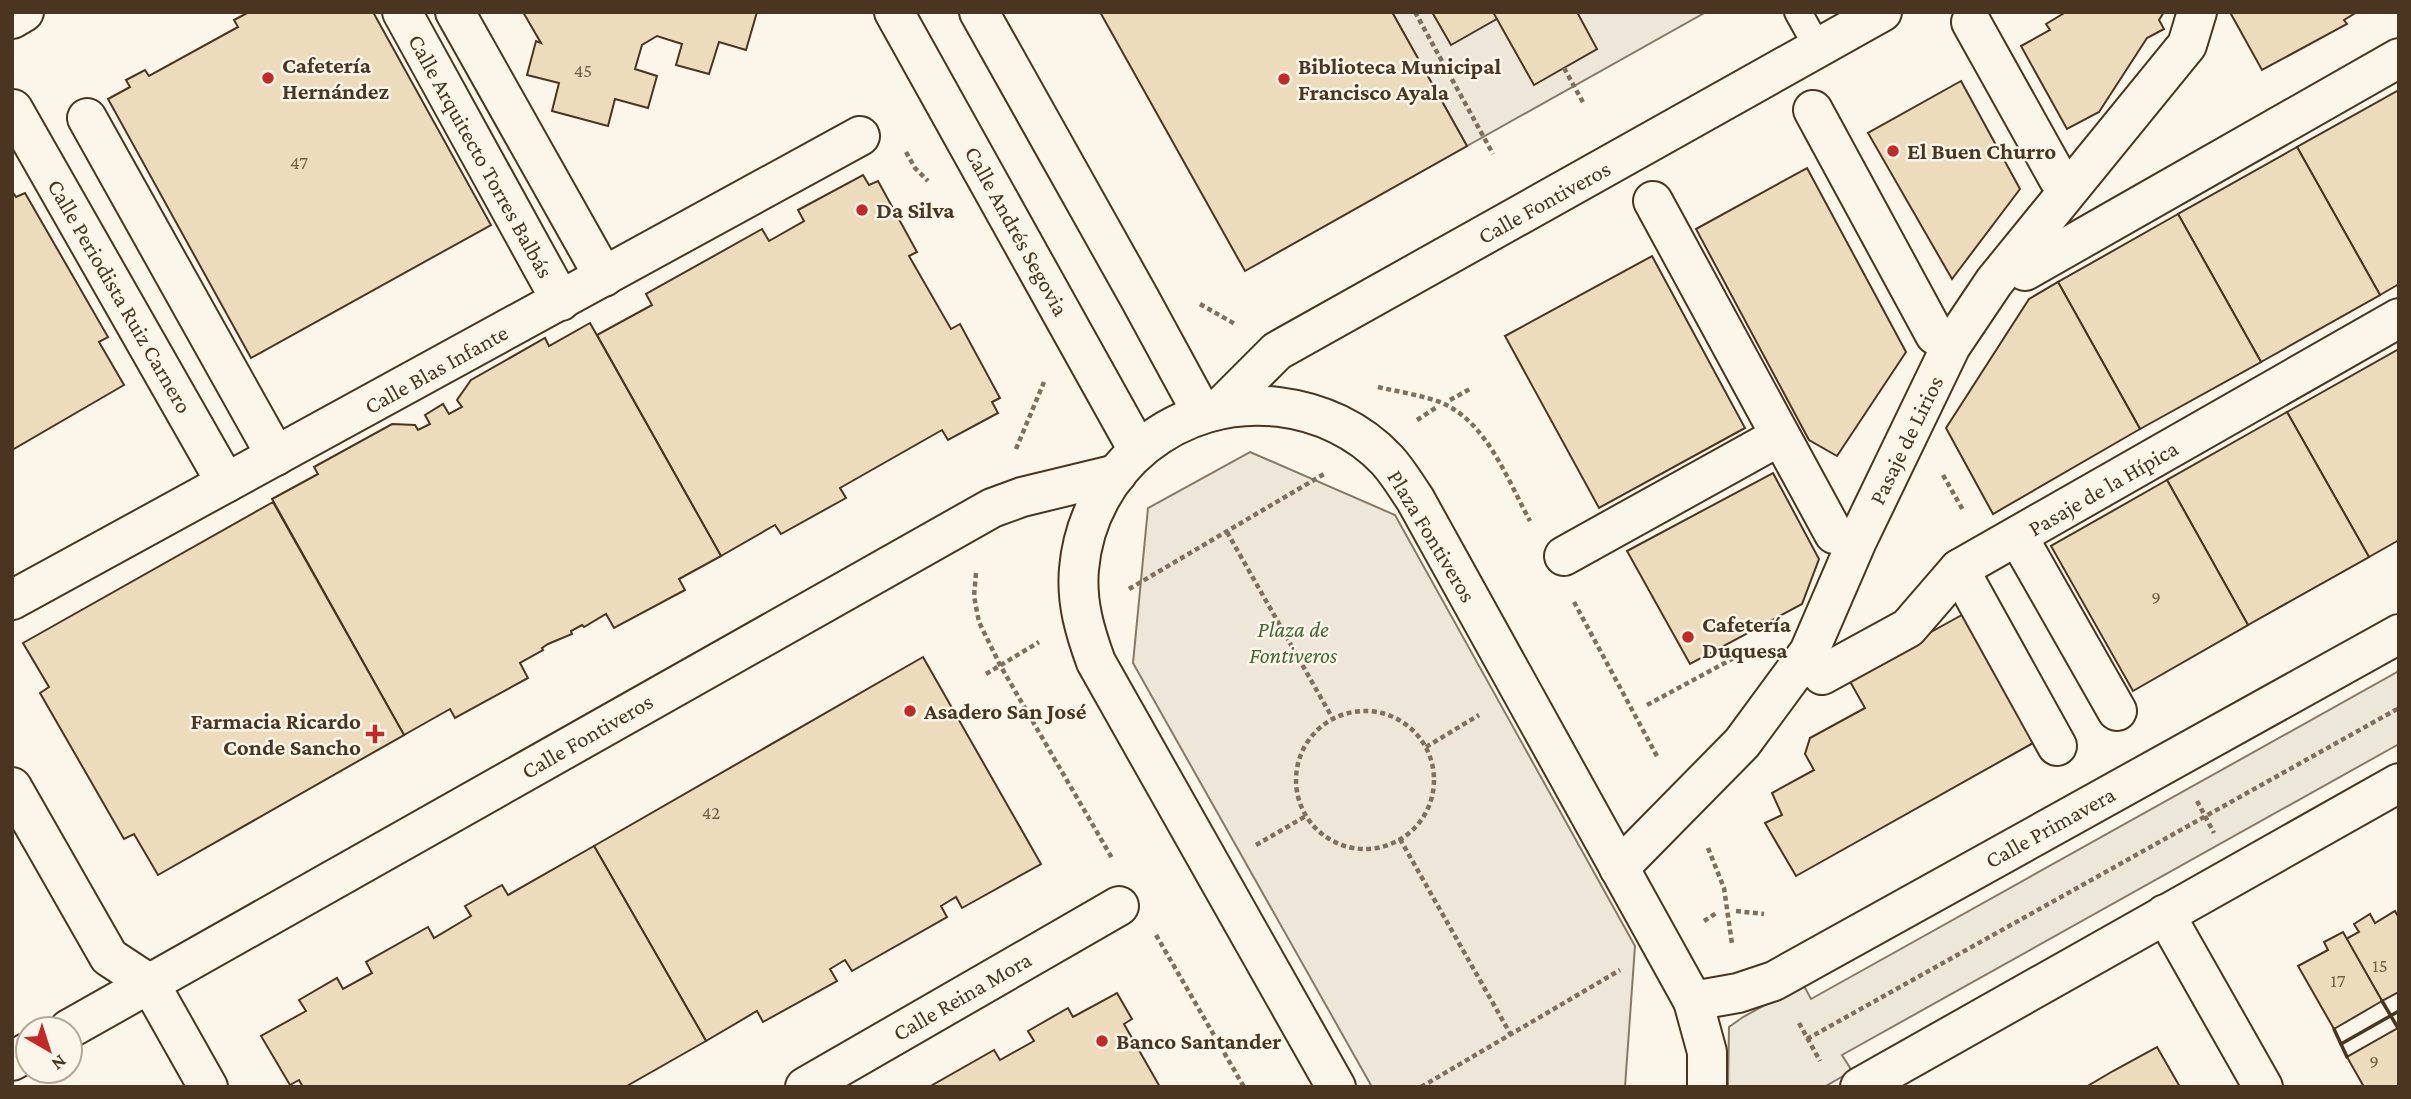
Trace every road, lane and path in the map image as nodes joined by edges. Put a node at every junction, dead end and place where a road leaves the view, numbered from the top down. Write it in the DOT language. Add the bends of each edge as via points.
graph roads {
  1 [pos="23,12"];
  2 [pos="402,12"];
  3 [pos="455,12"];
  4 [pos="894,12"];
  5 [pos="979,12"];
  6 [pos="1415,12"];
  7 [pos="1798,12"];
  8 [pos="1882,12"];
  9 [pos="2197,12"];
  10 [pos="12,19"];
  11 [pos="1971,22"];
  12 [pos="1818,48"];
  13 [pos="2399,58"];
  14 [pos="1564,68"];
  15 [pos="1584,104"];
  16 [pos="13,109"];
  17 [pos="1813,110"];
  18 [pos="87,118"];
  19 [pos="860,136"];
  20 [pos="1493,154"];
  21 [pos="2058,177"];
  22 [pos="1653,201"];
  23 [pos="2025,271"];
  24 [pos="604,277"];
  25 [pos="561,301"];
  26 [pos="2399,318"];
  27 [pos="1935,335"];
  28 [pos="1047,374"];
  29 [pos="1367,384"];
  30 [pos="1470,388"];
  31 [pos="1450,400"];
  32 [pos="1210,411"];
  33 [pos="1780,436"];
  34 [pos="276,456"];
  35 [pos="1010,461"];
  36 [pos="1128,462"];
  37 [pos="1937,465"];
  38 [pos="1325,473"];
  39 [pos="226,483"];
  40 [pos="1532,524"];
  41 [pos="1227,532"];
  42 [pos="1834,534"];
  43 [pos="1988,553"];
  44 [pos="1564,556"];
  45 [pos="976,571"];
  46 [pos="1119,595"];
  47 [pos="1571,597"];
  48 [pos="12,600"];
  49 [pos="2399,634"];
  50 [pos="1046,638"];
  51 [pos="1000,664"];
  52 [pos="986,674"];
  53 [pos="1822,675"];
  54 [pos="2399,708"];
  55 [pos="2117,711"];
  56 [pos="1483,713"];
  57 [pos="1333,719"];
  58 [pos="2057,746"];
  59 [pos="1426,747"];
  60 [pos="2399,783"];
  61 [pos="12,787"];
  62 [pos="2195,797"];
  63 [pos="1684,804"];
  64 [pos="1306,816"];
  65 [pos="2205,816"];
  66 [pos="2216,835"];
  67 [pos="1400,839"];
  68 [pos="1246,851"];
  69 [pos="1619,868"];
  70 [pos="1119,888"];
  71 [pos="1735,911"];
  72 [pos="1764,914"];
  73 [pos="2165,914"];
  74 [pos="1153,930"];
  75 [pos="1732,947"];
  76 [pos="1622,969"];
  77 [pos="150,984"];
  78 [pos="1693,1001"];
  79 [pos="1795,1017"];
  80 [pos="84,1021"];
  81 [pos="1511,1035"];
  82 [pos="1807,1038"];
  83 [pos="1826,1071"];
  84 [pos="208,1087"];
  85 [pos="806,1087"];
  86 [pos="1244,1087"];
  87 [pos="1335,1087"];
  88 [pos="1421,1087"];
  89 [pos="1707,1087"];
  90 [pos="1860,1087"];
  91 [pos="2263,1087"];
  1 -- 10 [label="street"];
  2 -- 25 [label="street, Calle Arquitecto Torres Balbás"];
  3 -- 24 [label="street, Calle Arquitecto Torres Balbás"];
  4 -- 36 [label="street, Calle Andrés Segovia"];
  5 -- 32 [label="street" via="1140,299"];
  6 -- 20 [label="path"];
  7 -- 12 [label="lane"];
  8 -- 12 [label="street, Calle Fontiveros"];
  9 -- 63 [label="street, Pasaje de Lirios" via="2187,45 1994,282 1951,346 1809,652 1742,743"];
  11 -- 21 [label="street"];
  12 -- 32 [label="street, Calle Fontiveros" via="1277,351"];
  13 -- 23 [label="street"];
  14 -- 15 [label="path"];
  16 -- 39 [label="street, Calle Periodista Ruiz Carnero"];
  17 -- 27 [label="street"];
  18 -- 34 [label="street"];
  19 -- 24 [label="street, Calle Blas Infante"];
  22 -- 33 [label="street"];
  24 -- 25 [label="street, Calle Blas Infante"];
  25 -- 34 [label="street, Calle Blas Infante"];
  26 -- 43 [label="street, Pasaje de la Hípica"];
  28 -- 35 [label="path"];
  29 -- 40 [label="path" via="1444,404 1457,412 1492,452"];
  30 -- 31 [label="path"];
  32 -- 36 [label="street, Plaza Fontiveros" via="1180,423"];
  32 -- 69 [label="street, Plaza Fontiveros" via="1258,405 1293,409 1325,418 1361,438 1387,460 1415,499"];
  33 -- 42 [label="street"];
  33 -- 44 [label="street"];
  34 -- 39 [label="street, Calle Blas Infante"];
  36 -- 77 [label="street, Calle Fontiveros" via="992,508"];
  36 -- 87 [label="street, Plaza Fontiveros" via="1096,506 1086,534 1078,594 1087,640"];
  37 -- 43 [label="path"];
  38 -- 41 [label="path"];
  39 -- 48 [label="street, Calle Blas Infante"];
  41 -- 46 [label="path"];
  41 -- 57 [label="path"];
  43 -- 53 [label="street, Pasaje de la Hípica" via="1908,628"];
  43 -- 55 [label="street"];
  43 -- 58 [label="street"];
  45 -- 51 [label="path" via="979,622"];
  47 -- 63 [label="path"];
  49 -- 78 [label="street, Calle Primavera" via="1774,981"];
  50 -- 51 [label="path"];
  51 -- 52 [label="path"];
  51 -- 70 [label="path"];
  54 -- 65 [label="path"];
  56 -- 59 [label="path"];
  57 -- 59 [label="path" via="1374,711 1412,729"];
  57 -- 64 [label="path" via="1302,751 1297,796"];
  59 -- 67 [label="path" via="1434,780 1432,798 1425,814"];
  60 -- 73 [label="street"];
  61 -- 77 [label="street" via="109,957"];
  62 -- 65 [label="path"];
  63 -- 69 [label="street, Pasaje de Lirios"];
  63 -- 75 [label="path" via="1724,888"];
  64 -- 67 [label="path" via="1317,830 1348,847 1366,849"];
  64 -- 68 [label="path"];
  65 -- 66 [label="path"];
  65 -- 82 [label="path"];
  67 -- 81 [label="path"];
  69 -- 78 [label="street, Plaza Fontiveros"];
  70 -- 85 [label="street, Calle Reina Mora"];
  71 -- 72 [label="path"];
  73 -- 90 [label="street"];
  73 -- 91 [label="street"];
  74 -- 86 [label="path"];
  76 -- 81 [label="path"];
  77 -- 80 [label="street, Calle Fontiveros"];
  77 -- 84 [label="street"];
  78 -- 89 [label="street, Plaza Fontiveros" via="1707,1052"];
  79 -- 82 [label="path"];
  81 -- 88 [label="path"];
  82 -- 83 [label="path"];
}
